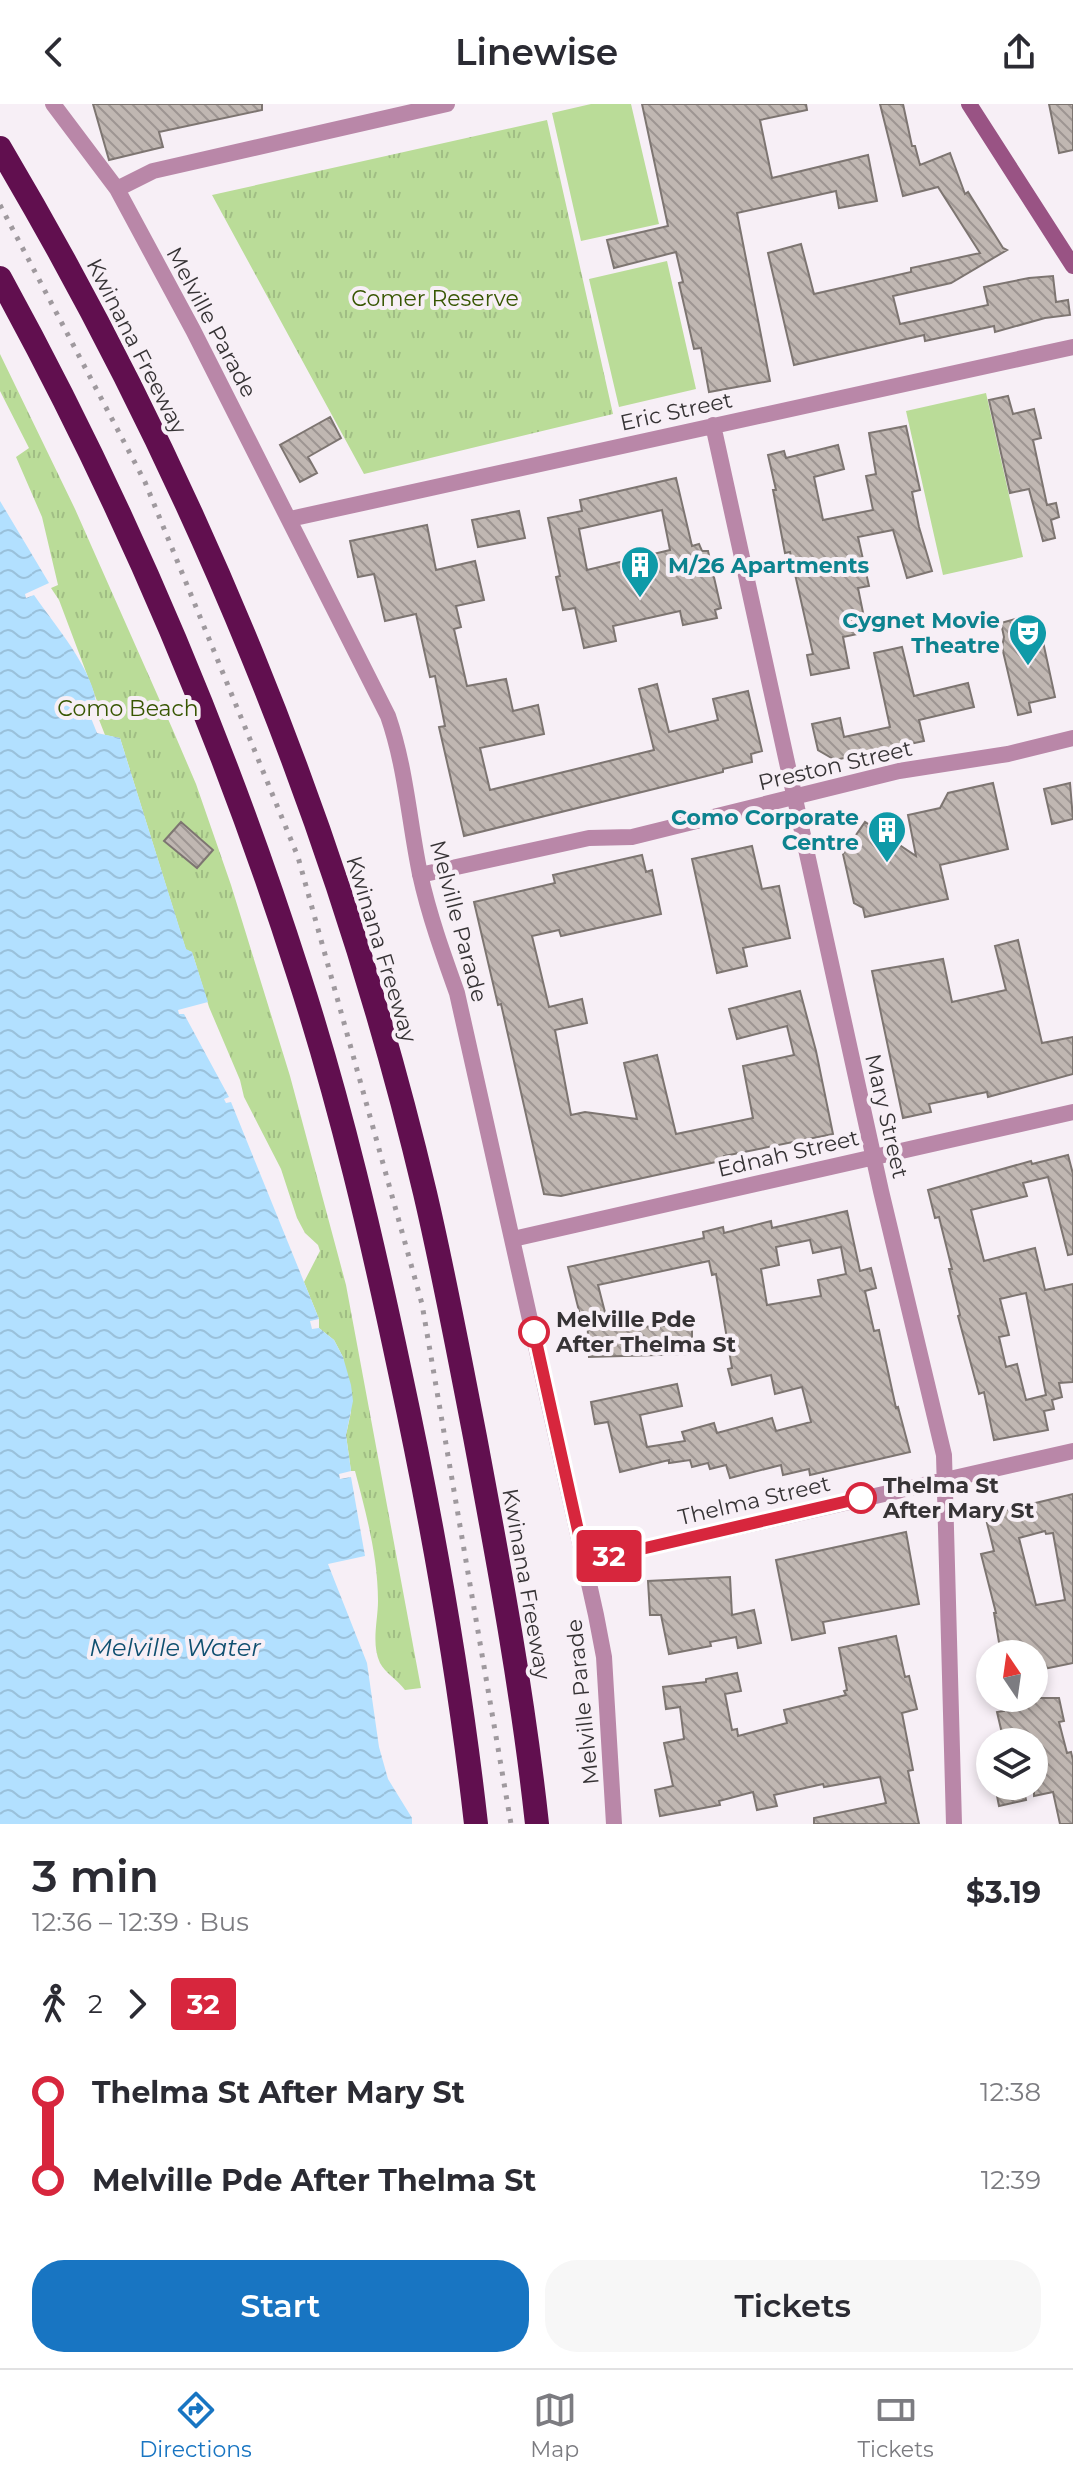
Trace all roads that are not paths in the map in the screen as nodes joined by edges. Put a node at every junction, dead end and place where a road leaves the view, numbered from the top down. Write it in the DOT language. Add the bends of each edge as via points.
graph roads {
  1 [pos="53,104"];
  2 [pos="447,104"];
  3 [pos="969,104"];
  4 [pos="0,148"];
  5 [pos="117,189"];
  6 [pos="1073,266"];
  7 [pos="0,278"];
  8 [pos="1073,347"];
  9 [pos="713,425"];
  10 [pos="290,519"];
  11 [pos="1073,738"];
  12 [pos="793,796"];
  13 [pos="420,875"];
  14 [pos="1073,1112"];
  15 [pos="873,1156"];
  16 [pos="513,1239"];
  17 [pos="1073,1451"];
  18 [pos="945,1479"];
  19 [pos="585,1562"];
  20 [pos="476,1824"];
  21 [pos="537,1824"];
  22 [pos="614,1824"];
  23 [pos="954,1824"];
  1 -- 5 [label="street, Melville Parade"];
  2 -- 5 [label="street" via="153,171"];
  3 -- 6 [label="main road"];
  4 -- 21 [label="highway, Kwinana Freeway" via="95,318 191,513 297,769 359,954 424,1191 450,1309 497,1550"];
  5 -- 10 [label="street, Melville Parade"];
  7 -- 20 [label="highway" via="108,487 191,678 300,980 363,1205 413,1434"];
  8 -- 9 [label="street, Eric Street"];
  9 -- 10 [label="street, Eric Street"];
  9 -- 12 [label="street, Mary Street"];
  10 -- 13 [label="street, Melville Parade" via="388,716 405,776"];
  11 -- 12 [label="street, Preston Street"];
  12 -- 13 [label="street, Preston Street" via="632,837 589,838"];
  12 -- 15 [label="street, Mary Street"];
  13 -- 16 [label="street, Melville Parade" via="457,993"];
  14 -- 15 [label="street, Ednah Street"];
  15 -- 16 [label="street, Ednah Street"];
  15 -- 18 [label="street, Mary Street" via="944,1455"];
  16 -- 19 [label="street, Melville Parade"];
  17 -- 18 [label="street, Thelma Street"];
  18 -- 19 [label="street, Thelma Street"];
  18 -- 23 [label="street, Mary Street"];
  19 -- 22 [label="street, Melville Parade" via="604,1657"];
}
